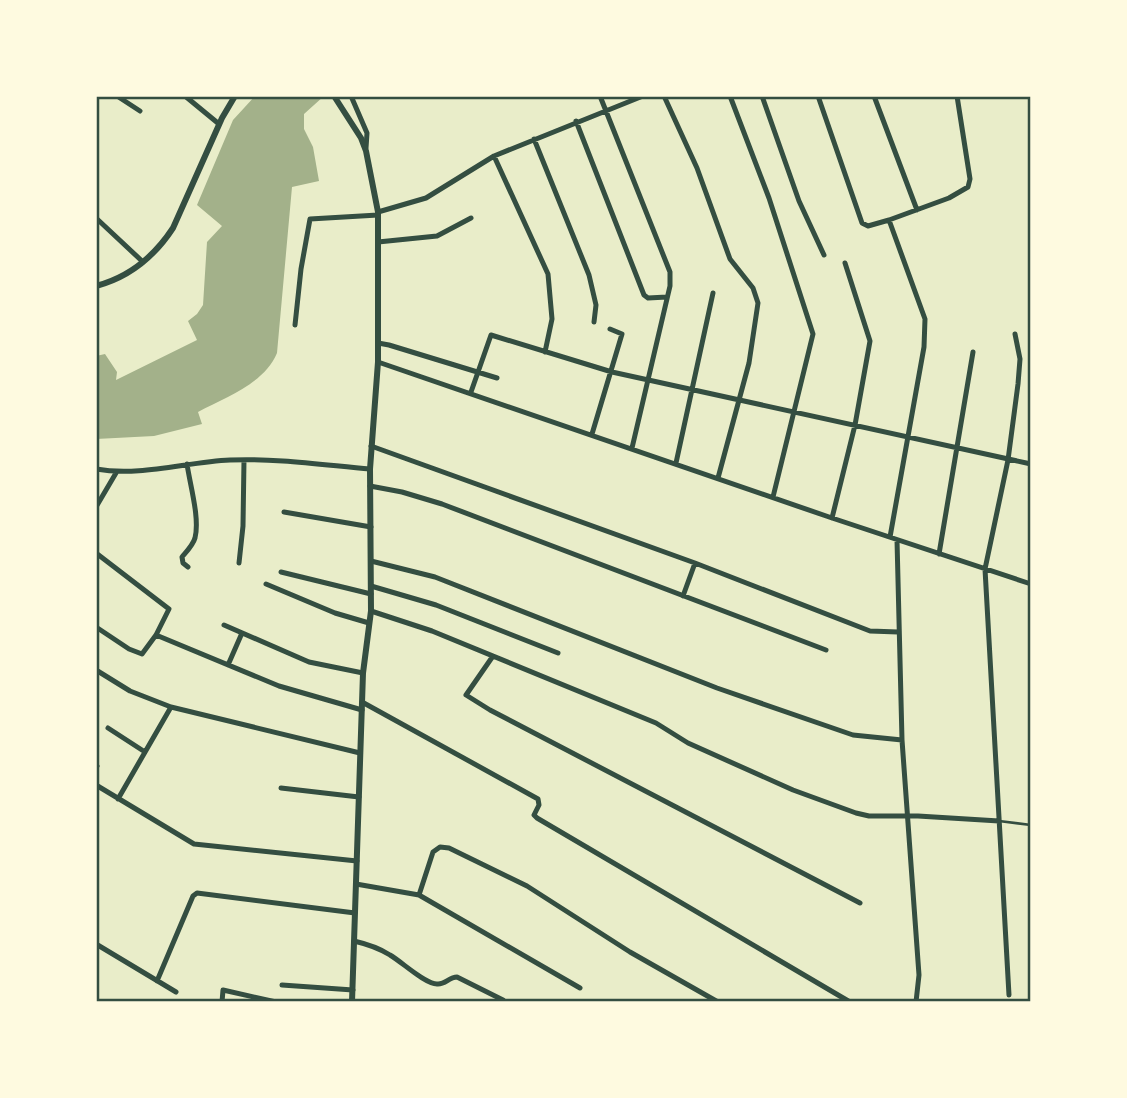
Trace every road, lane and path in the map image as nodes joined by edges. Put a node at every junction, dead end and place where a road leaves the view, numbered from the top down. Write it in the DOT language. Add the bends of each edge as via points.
graph roads {
  1 [pos="117,96"];
  2 [pos="185,96"];
  3 [pos="235,96"];
  4 [pos="334,96"];
  5 [pos="351,96"];
  6 [pos="600,96"];
  7 [pos="643,96"];
  8 [pos="664,96"];
  9 [pos="730,96"];
  10 [pos="762,96"];
  11 [pos="818,96"];
  12 [pos="874,96"];
  13 [pos="957,96"];
  14 [pos="606,110"];
  15 [pos="140,111"];
  16 [pos="576,121"];
  17 [pos="219,124"];
  18 [pos="534,139"];
  19 [pos="366,151"];
  20 [pos="494,156"];
  21 [pos="917,209"];
  22 [pos="378,214"];
  23 [pos="96,218"];
  24 [pos="471,218"];
  25 [pos="889,220"];
  26 [pos="378,242"];
  27 [pos="824,255"];
  28 [pos="143,262"];
  29 [pos="845,263"];
  30 [pos="96,286"];
  31 [pos="713,293"];
  32 [pos="667,297"];
  33 [pos="594,323"];
  34 [pos="295,325"];
  35 [pos="610,329"];
  36 [pos="1015,334"];
  37 [pos="378,343"];
  38 [pos="545,352"];
  39 [pos="973,352"];
  40 [pos="378,362"];
  41 [pos="479,371"];
  42 [pos="612,372"];
  43 [pos="498,378"];
  44 [pos="646,380"];
  45 [pos="692,390"];
  46 [pos="471,393"];
  47 [pos="739,401"];
  48 [pos="793,413"];
  49 [pos="855,425"];
  50 [pos="592,434"];
  51 [pos="908,437"];
  52 [pos="370,446"];
  53 [pos="632,448"];
  54 [pos="959,448"];
  55 [pos="244,460"];
  56 [pos="1008,460"];
  57 [pos="676,463"];
  58 [pos="187,464"];
  59 [pos="1031,464"];
  60 [pos="96,469"];
  61 [pos="370,470"];
  62 [pos="116,473"];
  63 [pos="718,478"];
  64 [pos="370,486"];
  65 [pos="773,496"];
  66 [pos="96,507"];
  67 [pos="284,512"];
  68 [pos="832,518"];
  69 [pos="371,527"];
  70 [pos="890,537"];
  71 [pos="897,540"];
  72 [pos="96,553"];
  73 [pos="939,554"];
  74 [pos="371,561"];
  75 [pos="239,563"];
  76 [pos="695,563"];
  77 [pos="188,567"];
  78 [pos="985,569"];
  79 [pos="281,572"];
  80 [pos="266,584"];
  81 [pos="1031,584"];
  82 [pos="371,590"];
  83 [pos="683,596"];
  84 [pos="371,611"];
  85 [pos="369,623"];
  86 [pos="224,625"];
  87 [pos="96,627"];
  88 [pos="898,632"];
  89 [pos="242,633"];
  90 [pos="156,635"];
  91 [pos="826,650"];
  92 [pos="558,653"];
  93 [pos="493,656"];
  94 [pos="228,665"];
  95 [pos="96,670"];
  96 [pos="363,673"];
  97 [pos="362,706"];
  98 [pos="171,707"];
  99 [pos="108,728"];
  100 [pos="902,740"];
  101 [pos="145,752"];
  102 [pos="360,753"];
  103 [pos="96,785"];
  104 [pos="281,788"];
  105 [pos="359,797"];
  106 [pos="118,799"];
  107 [pos="907,816"];
  108 [pos="999,821"];
  109 [pos="1031,825"];
  110 [pos="357,861"];
  111 [pos="356,884"];
  112 [pos="419,895"];
  113 [pos="860,903"];
  114 [pos="355,913"];
  115 [pos="354,941"];
  116 [pos="96,944"];
  117 [pos="157,981"];
  118 [pos="282,985"];
  119 [pos="580,988"];
  120 [pos="353,990"];
  121 [pos="176,992"];
  122 [pos="838,995"];
  123 [pos="1009,995"];
  124 [pos="503,1000"];
  125 [pos="222,1002"];
  126 [pos="276,1002"];
  127 [pos="352,1002"];
  128 [pos="718,1002"];
  129 [pos="835,1002"];
  130 [pos="850,1002"];
  131 [pos="916,1002"];
  1 -- 15 [label="street"];
  2 -- 17 [label="street"];
  3 -- 17 [label="street"];
  4 -- 19 [label="street"];
  5 -- 19 [label="street" via="367,133"];
  6 -- 14 [label="street"];
  7 -- 14 [label="street"];
  8 -- 47 [label="street" via="697,168 730,259 757,296 759,309"];
  9 -- 48 [label="street" via="813,334"];
  10 -- 27 [label="street" via="799,201"];
  11 -- 25 [label="street" via="862,223 868,226"];
  12 -- 21 [label="street"];
  13 -- 21 [label="street" via="968,187"];
  14 -- 16 [label="street"];
  14 -- 32 [label="street" via="669,266"];
  16 -- 18 [label="street"];
  16 -- 32 [label="street" via="645,295"];
  17 -- 28 [label="street" via="173,228"];
  18 -- 20 [label="street"];
  18 -- 33 [label="street" via="589,275 596,305"];
  19 -- 22 [label="street"];
  20 -- 22 [label="street" via="426,198"];
  20 -- 38 [label="street" via="548,274 552,319"];
  21 -- 25 [label="street"];
  22 -- 26 [label="street"];
  22 -- 34 [label="street" via="310,219"];
  23 -- 28 [label="street"];
  24 -- 26 [label="street" via="437,236"];
  25 -- 51 [label="street" via="925,319"];
  26 -- 37 [label="street"];
  28 -- 30 [label="street" via="118,280"];
  29 -- 49 [label="street" via="870,341"];
  31 -- 45 [label="street"];
  32 -- 44 [label="street"];
  35 -- 42 [label="street" via="622,334"];
  36 -- 56 [label="street" via="1020,372"];
  37 -- 40 [label="street"];
  37 -- 41 [label="street"];
  38 -- 41 [label="street" via="491,335"];
  38 -- 42 [label="street"];
  39 -- 54 [label="street"];
  40 -- 46 [label="street"];
  40 -- 52 [label="street"];
  41 -- 43 [label="street"];
  41 -- 46 [label="street"];
  42 -- 44 [label="street"];
  42 -- 50 [label="street"];
  44 -- 45 [label="street"];
  44 -- 53 [label="street"];
  45 -- 47 [label="street"];
  45 -- 57 [label="street"];
  46 -- 50 [label="street"];
  47 -- 48 [label="street"];
  47 -- 63 [label="street"];
  48 -- 49 [label="street"];
  48 -- 65 [label="street"];
  49 -- 51 [label="street"];
  49 -- 68 [label="street"];
  50 -- 53 [label="street"];
  51 -- 54 [label="street"];
  51 -- 70 [label="street"];
  52 -- 61 [label="street"];
  52 -- 76 [label="street"];
  53 -- 57 [label="street"];
  54 -- 56 [label="street"];
  54 -- 73 [label="street"];
  55 -- 58 [label="street"];
  55 -- 61 [label="street"];
  55 -- 75 [label="street"];
  56 -- 59 [label="street"];
  56 -- 78 [label="street"];
  57 -- 63 [label="street"];
  58 -- 62 [label="street"];
  58 -- 77 [label="street" via="195,534 182,557"];
  60 -- 62 [label="street"];
  61 -- 64 [label="street"];
  62 -- 66 [label="street"];
  63 -- 65 [label="street"];
  64 -- 69 [label="street"];
  64 -- 83 [label="street" via="442,504"];
  65 -- 68 [label="street"];
  67 -- 69 [label="street"];
  68 -- 70 [label="street"];
  69 -- 74 [label="street"];
  70 -- 71 [label="street"];
  71 -- 73 [label="street"];
  71 -- 88 [label="street"];
  72 -- 90 [label="street" via="168,608"];
  73 -- 78 [label="street"];
  74 -- 82 [label="street"];
  74 -- 100 [label="street" via="435,577 717,688 853,734"];
  76 -- 83 [label="street"];
  76 -- 88 [label="street" via="870,631"];
  78 -- 81 [label="street"];
  78 -- 108 [label="street"];
  79 -- 82 [label="street"];
  80 -- 85 [label="street"];
  82 -- 84 [label="street"];
  82 -- 92 [label="street" via="436,605"];
  83 -- 91 [label="street"];
  84 -- 85 [label="street"];
  84 -- 93 [label="street"];
  85 -- 96 [label="street"];
  86 -- 89 [label="street"];
  87 -- 90 [label="street" via="140,654"];
  88 -- 100 [label="street"];
  89 -- 94 [label="street"];
  89 -- 96 [label="street" via="309,662"];
  90 -- 94 [label="street"];
  93 -- 107 [label="street" via="656,723 688,743 793,790 869,816"];
  93 -- 113 [label="street" via="466,695"];
  94 -- 97 [label="street" via="303,694"];
  95 -- 98 [label="street" via="130,691"];
  96 -- 97 [label="street"];
  97 -- 102 [label="street"];
  97 -- 122 [label="street" via="434,740 538,799 537,818"];
  98 -- 101 [label="street"];
  98 -- 102 [label="street"];
  99 -- 101 [label="street"];
  100 -- 107 [label="street"];
  101 -- 106 [label="street"];
  102 -- 105 [label="street"];
  103 -- 106 [label="street"];
  104 -- 105 [label="street"];
  105 -- 110 [label="street"];
  106 -- 110 [label="street" via="194,844"];
  107 -- 108 [label="street"];
  107 -- 131 [label="street" via="919,975"];
  108 -- 109 [label="lane"];
  108 -- 123 [label="street"];
  110 -- 111 [label="street"];
  111 -- 112 [label="street"];
  111 -- 114 [label="street"];
  112 -- 119 [label="street"];
  112 -- 128 [label="street" via="433,852 449,848 527,886"];
  114 -- 115 [label="street"];
  114 -- 117 [label="street" via="198,893"];
  115 -- 120 [label="street"];
  115 -- 124 [label="street" via="390,955 432,984 457,976"];
  116 -- 117 [label="street"];
  117 -- 121 [label="street"];
  118 -- 120 [label="street"];
  120 -- 127 [label="street"];
  122 -- 129 [label="street"];
  122 -- 130 [label="street"];
  125 -- 126 [label="street" via="223,990"];
}
